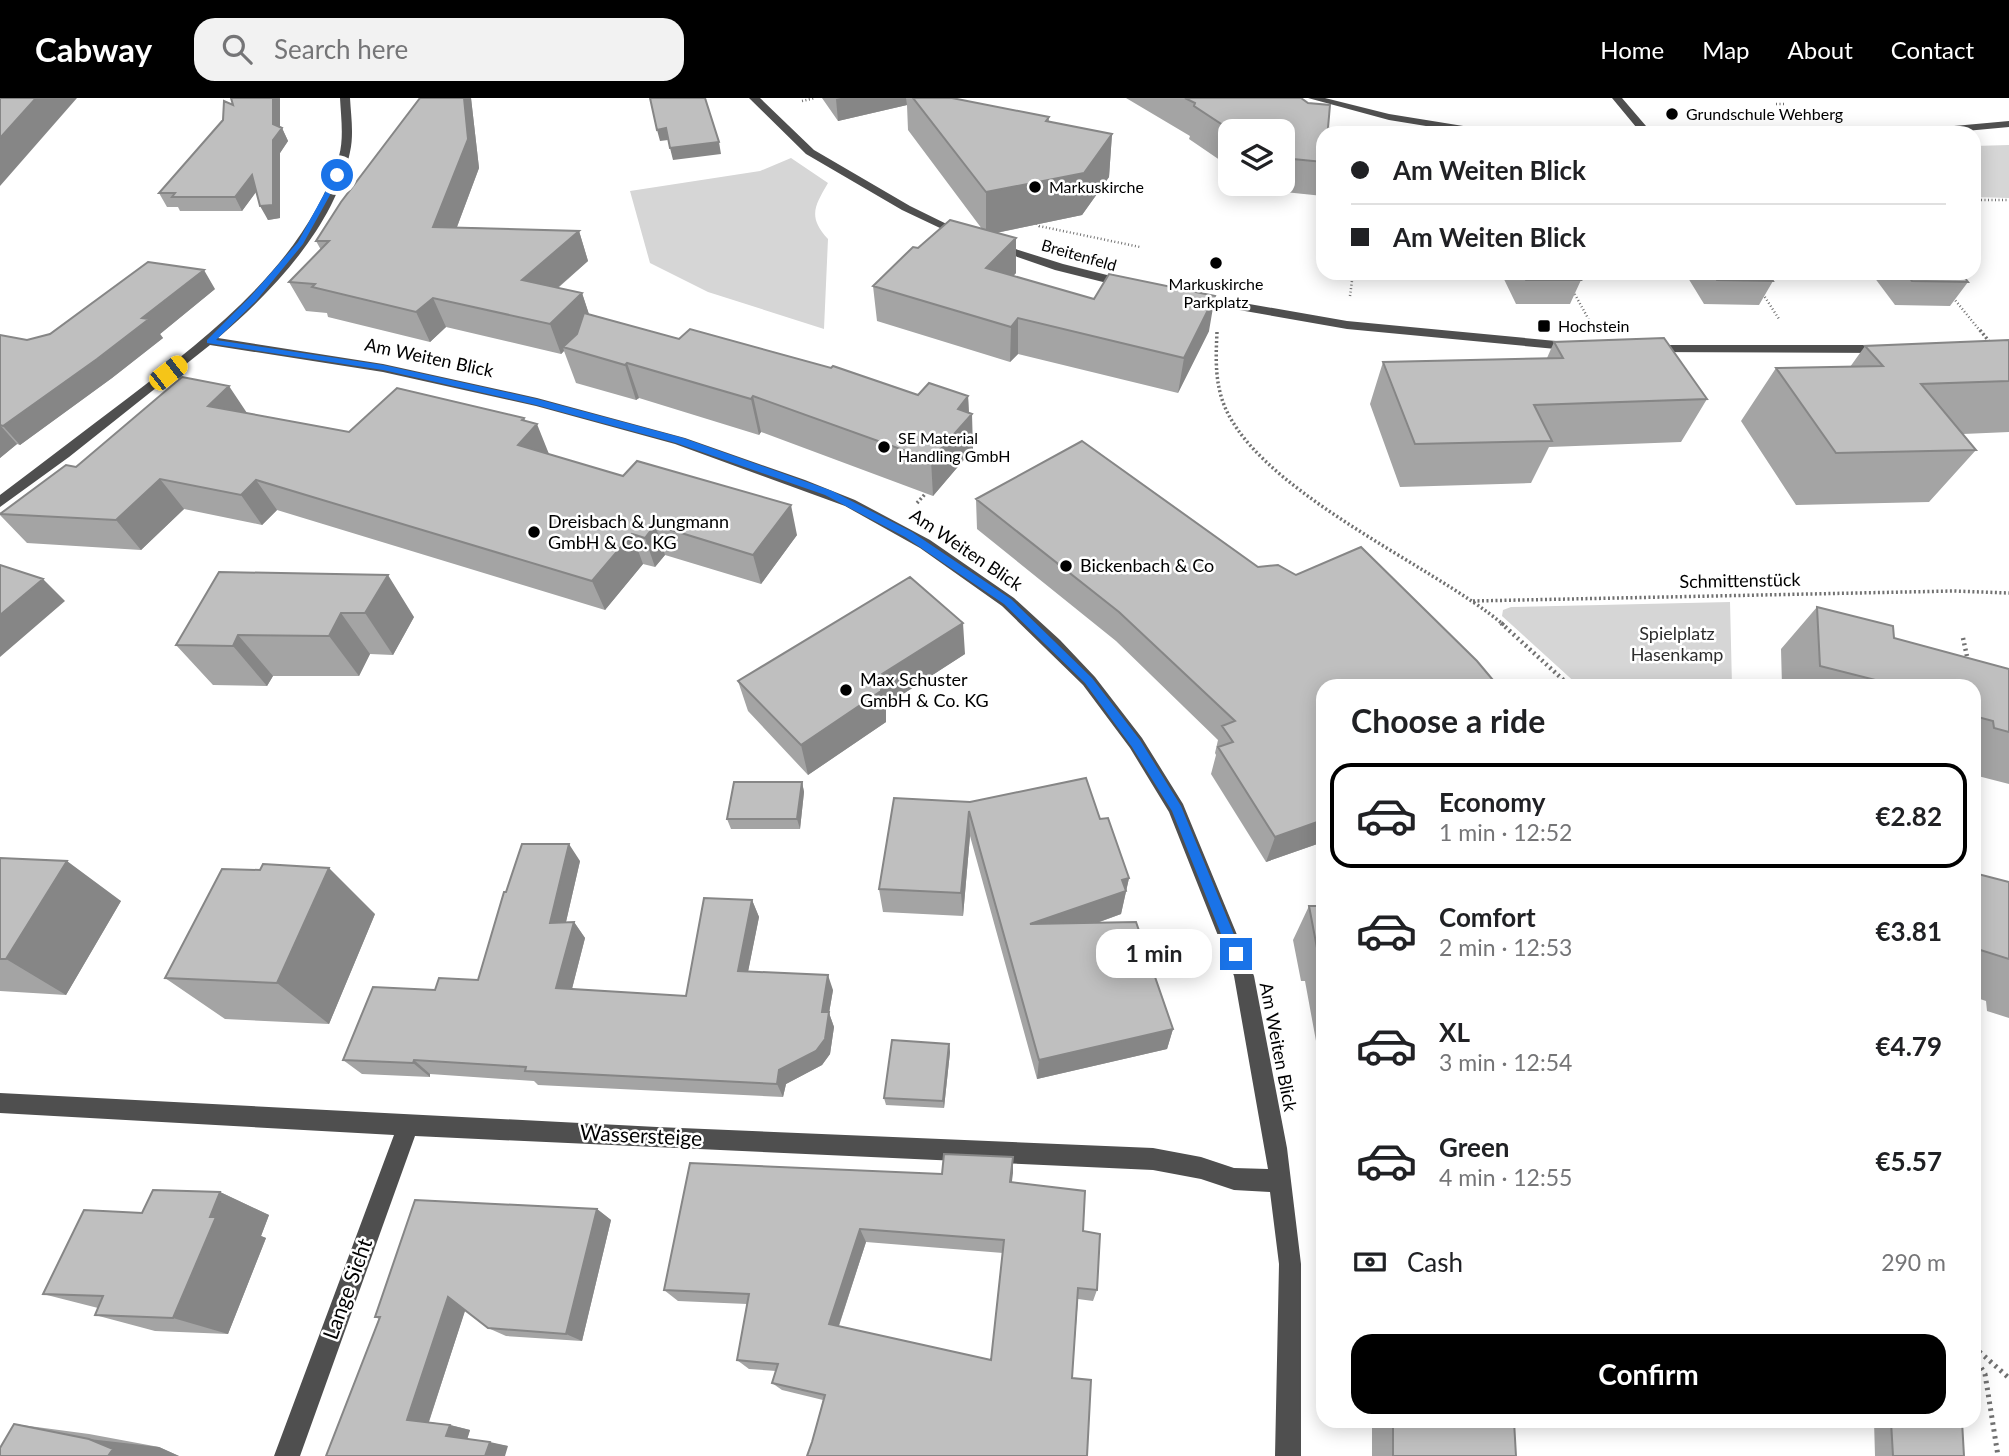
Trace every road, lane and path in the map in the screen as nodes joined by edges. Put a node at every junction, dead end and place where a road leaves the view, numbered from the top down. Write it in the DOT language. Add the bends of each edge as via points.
graph roads {
  1 [pos="345,98"];
  2 [pos="754,98"];
  3 [pos="1313,98"];
  4 [pos="1617,98"];
  5 [pos="1776,104"];
  6 [pos="1786,104"];
  7 [pos="2009,124"];
  8 [pos="1445,126"];
  9 [pos="1641,126"];
  10 [pos="1981,127"];
  11 [pos="1981,200"];
  12 [pos="2009,200"];
  13 [pos="1030,217"];
  14 [pos="1140,247"];
  15 [pos="1569,284"];
  16 [pos="1756,284"];
  17 [pos="1135,286"];
  18 [pos="1175,294"];
  19 [pos="1950,294"];
  20 [pos="1226,304"];
  21 [pos="209,341"];
  22 [pos="1994,346"];
  23 [pos="1605,348"];
  24 [pos="1894,348"];
  25 [pos="1632,349"];
  26 [pos="1801,351"];
  27 [pos="0,502"];
  28 [pos="2009,593"];
  29 [pos="1472,601"];
  30 [pos="1963,638"];
  31 [pos="1970,674"];
  32 [pos="1563,679"];
  33 [pos="0,1103"];
  34 [pos="410,1123"];
  35 [pos="1280,1181"];
  36 [pos="1981,1353"];
  37 [pos="1981,1367"];
  38 [pos="2009,1378"];
  39 [pos="287,1456"];
  40 [pos="1288,1456"];
  41 [pos="1998,1456"];
  1 -- 21 [label="street" via="345,154 316,218 301,243 253,299"];
  2 -- 17 [label="street, Breitenfeld" via="810,152 928,220 1059,267"];
  3 -- 8 [label="street"];
  4 -- 9 [label="street"];
  5 -- 6 [label="path"];
  7 -- 10 [label="street"];
  11 -- 12 [label="path"];
  13 -- 14 [label="path, Breitenfeld" via="1039,226"];
  15 -- 23 [label="path"];
  16 -- 26 [label="path"];
  18 -- 20 [label="street"];
  19 -- 22 [label="path"];
  20 -- 23 [label="street" via="1347,325"];
  20 -- 29 [label="path" via="1217,333 1215,376 1221,402 1246,445 1301,492"];
  21 -- 27 [label="street"];
  21 -- 35 [label="street, Am Weiten Blick" via="383,368 680,440 850,503 925,544 1008,602 1089,681 1136,743 1177,809 1244,976"];
  24 -- 26 [label="street"];
  25 -- 26 [label="street"];
  28 -- 29 [label="path, Schmittenstück"];
  29 -- 32 [label="path"];
  30 -- 31 [label="path"];
  33 -- 34 [label="street, Wassersteige"];
  34 -- 35 [label="street, Wassersteige" via="1153,1159 1234,1179"];
  34 -- 39 [label="street, Lange Sicht"];
  35 -- 40 [label="street, Am Weiten Blick" via="1290,1264"];
  36 -- 38 [label="path"];
  37 -- 41 [label="path"];
}
